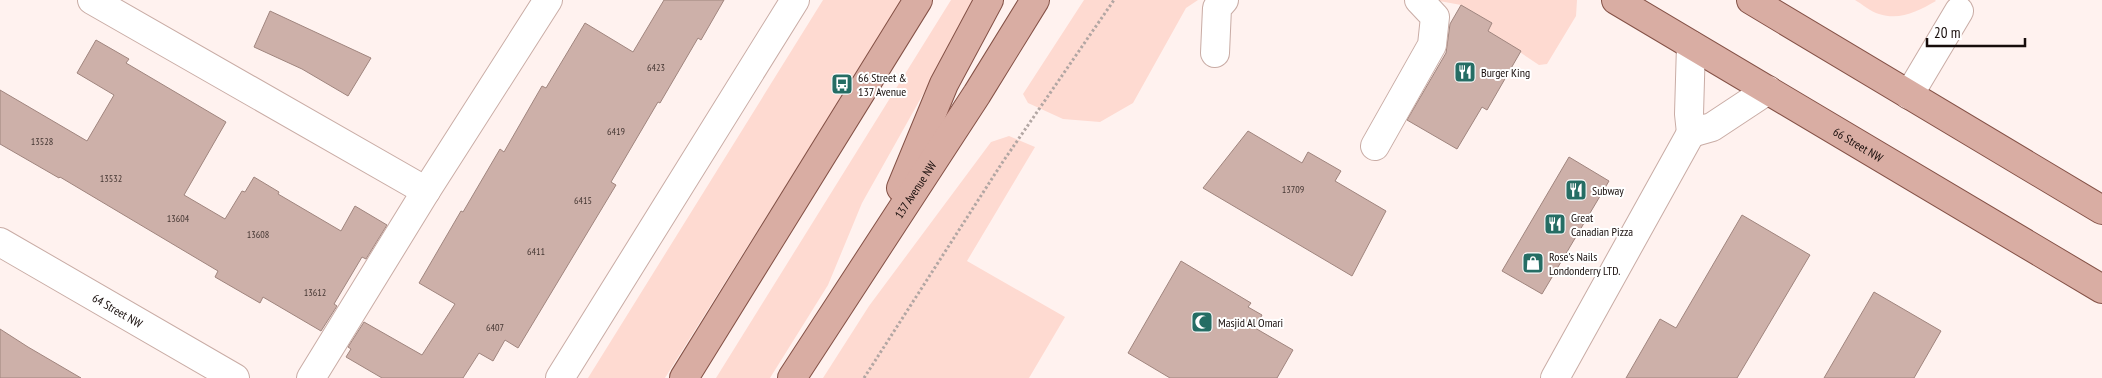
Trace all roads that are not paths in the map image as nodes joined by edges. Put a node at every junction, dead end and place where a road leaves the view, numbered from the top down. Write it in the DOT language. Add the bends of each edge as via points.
graph roads {
  1 [pos="92,0"];
  2 [pos="548,0"];
  3 [pos="795,0"];
  4 [pos="918,0"];
  5 [pos="989,0"];
  6 [pos="1044,0"];
  7 [pos="1224,0"];
  8 [pos="1418,0"];
  9 [pos="1616,0"];
  10 [pos="1751,0"];
  11 [pos="1029,10"];
  12 [pos="1959,11"];
  13 [pos="1691,45"];
  14 [pos="1215,53"];
  15 [pos="1768,90"];
  16 [pos="1908,95"];
  17 [pos="1691,133"];
  18 [pos="1375,146"];
  19 [pos="426,191"];
  20 [pos="2102,210"];
  21 [pos="0,242"];
  22 [pos="876,250"];
  23 [pos="2102,289"];
  24 [pos="235,378"];
  25 [pos="311,378"];
  26 [pos="560,378"];
  27 [pos="684,378"];
  28 [pos="792,378"];
  29 [pos="1555,378"];
  1 -- 19 [label="street"];
  2 -- 19 [label="street"];
  3 -- 26 [label="street"];
  4 -- 27 [label="main road"];
  5 -- 22 [label="main road" via="944,84"];
  6 -- 11 [label="main road, 137 Avenue NW"];
  7 -- 14 [label="street" via="1217,8"];
  8 -- 18 [label="street" via="1435,17 1432,45"];
  9 -- 13 [label="main road, 66 Street NW"];
  10 -- 16 [label="main road"];
  11 -- 22 [label="main road, 137 Avenue NW"];
  12 -- 16 [label="street"];
  13 -- 15 [label="main road, 66 Street NW"];
  13 -- 17 [label="street"];
  15 -- 17 [label="street" via="1712,127"];
  15 -- 23 [label="main road, 66 Street NW"];
  16 -- 20 [label="main road"];
  17 -- 29 [label="street"];
  19 -- 25 [label="street"];
  21 -- 24 [label="street, 64 Street NW"];
  22 -- 28 [label="main road, 137 Avenue NW"];
}
